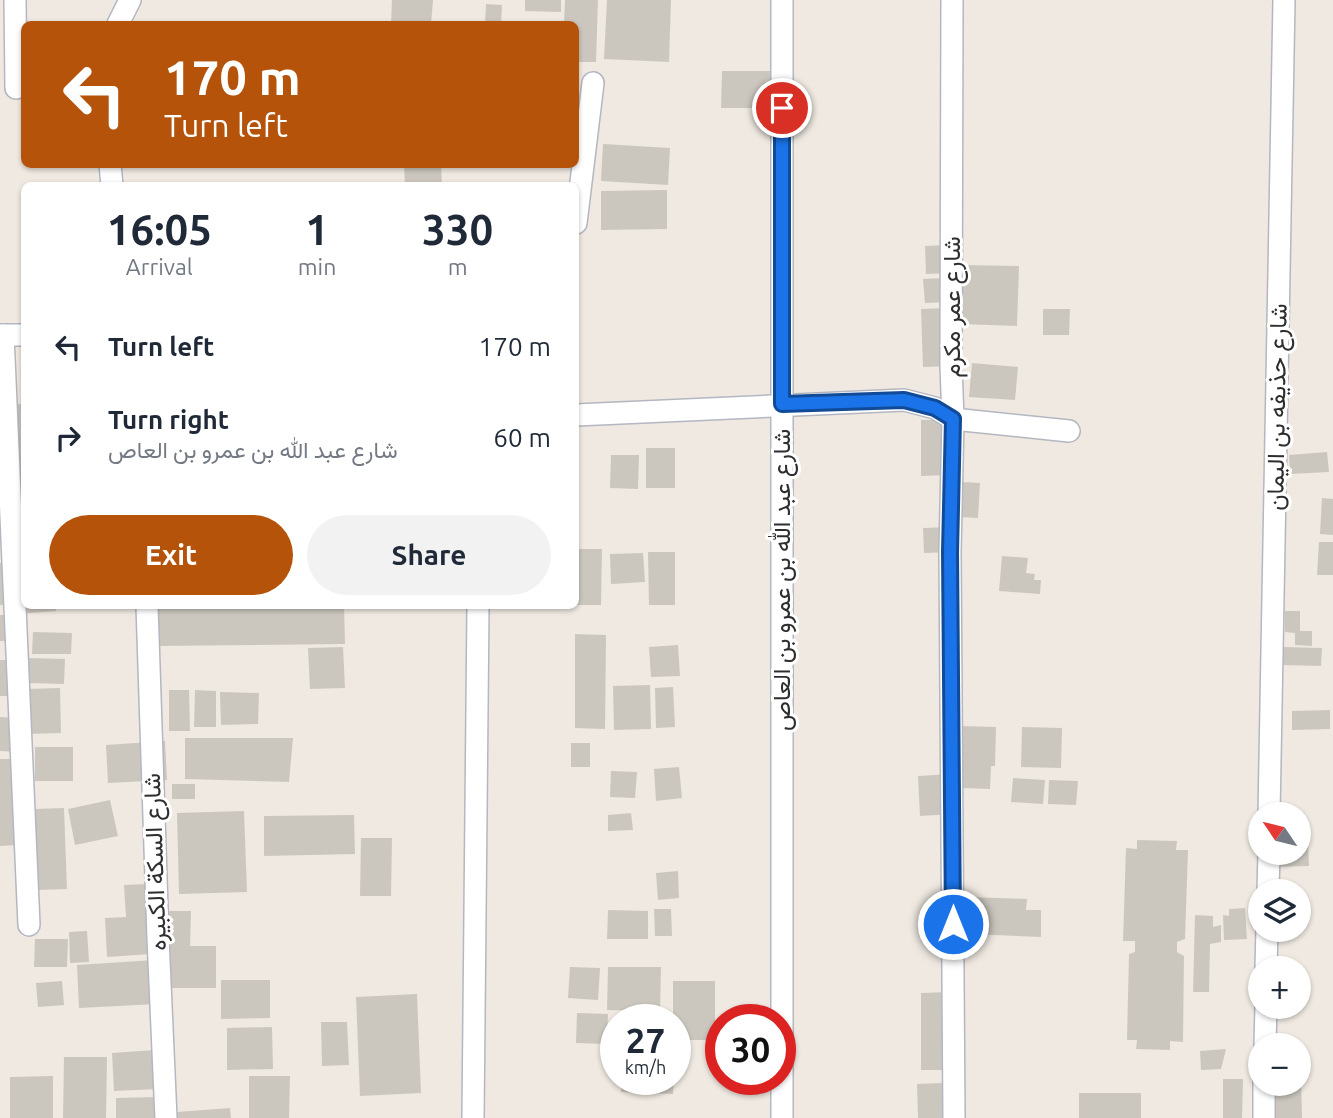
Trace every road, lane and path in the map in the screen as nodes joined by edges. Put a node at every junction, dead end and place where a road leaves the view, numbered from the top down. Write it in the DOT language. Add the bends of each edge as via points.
graph roads {
  1 [pos="15,0"];
  2 [pos="782,0"];
  3 [pos="952,0"];
  4 [pos="1284,0"];
  5 [pos="128,1"];
  6 [pos="119,21"];
  7 [pos="593,83"];
  8 [pos="16,88"];
  9 [pos="579,198"];
  10 [pos="9,335"];
  11 [pos="782,404"];
  12 [pos="579,415"];
  13 [pos="953,419"];
  14 [pos="1069,430"];
  15 [pos="146,609"];
  16 [pos="478,609"];
  17 [pos="1269,802"];
  18 [pos="29,925"];
  19 [pos="1264,1096"];
  20 [pos="166,1118"];
  21 [pos="473,1118"];
  22 [pos="782,1118"];
  23 [pos="954,1118"];
  24 [pos="1264,1118"];
  1 -- 8 [label="street"];
  2 -- 11 [label="street, شارع عبد الله بن عمرو بن العاص"];
  3 -- 13 [label="street, شارع عمر مكرم"];
  4 -- 17 [label="street, شارع حذيفه بن اليمان"];
  5 -- 6 [label="street"];
  7 -- 9 [label="street"];
  10 -- 18 [label="street"];
  11 -- 12 [label="street"];
  11 -- 13 [label="street" via="904,400 935,408"];
  11 -- 22 [label="street, شارع عبد الله بن عمرو بن العاص"];
  13 -- 14 [label="street"];
  13 -- 23 [label="street, شارع عمر مكرم"];
  15 -- 20 [label="street, شارع السكة الكبيره"];
  16 -- 21 [label="street"];
  19 -- 24 [label="street"];
}
